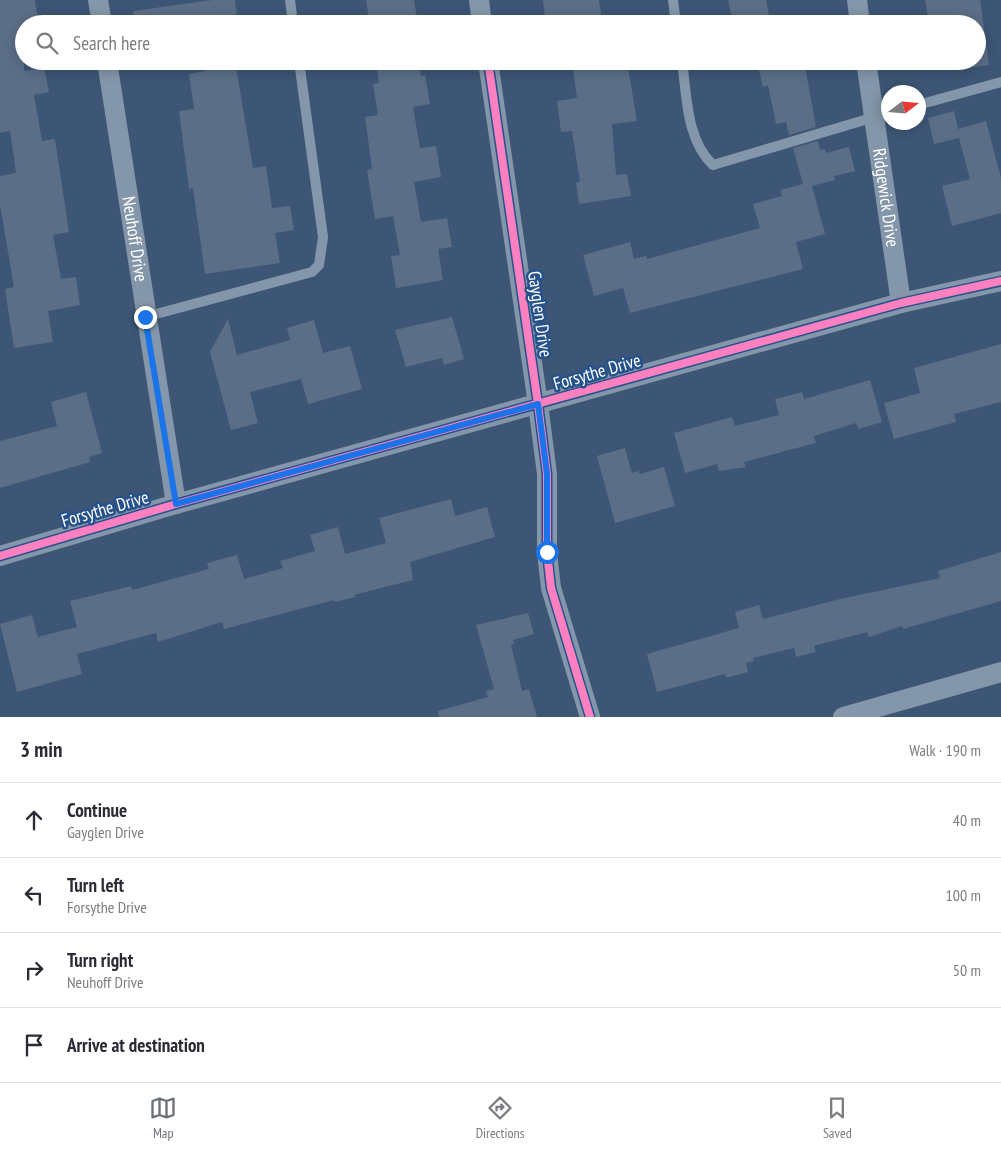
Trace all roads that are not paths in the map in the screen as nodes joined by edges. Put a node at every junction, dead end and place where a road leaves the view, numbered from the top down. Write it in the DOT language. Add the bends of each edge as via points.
graph roads {
  1 [pos="98,0"];
  2 [pos="290,0"];
  3 [pos="478,0"];
  4 [pos="673,0"];
  5 [pos="857,0"];
  6 [pos="100,15"];
  7 [pos="292,15"];
  8 [pos="480,15"];
  9 [pos="675,15"];
  10 [pos="859,15"];
  11 [pos="108,70"];
  12 [pos="300,70"];
  13 [pos="489,70"];
  14 [pos="683,70"];
  15 [pos="868,70"];
  16 [pos="1001,82"];
  17 [pos="926,103"];
  18 [pos="881,115"];
  19 [pos="883,130"];
  20 [pos="1001,281"];
  21 [pos="901,303"];
  22 [pos="145,317"];
  23 [pos="538,404"];
  24 [pos="176,504"];
  25 [pos="0,556"];
  26 [pos="1001,672"];
  27 [pos="590,717"];
  28 [pos="842,717"];
  1 -- 6 [label="street"];
  2 -- 7 [label="lane"];
  3 -- 8 [label="street"];
  4 -- 9 [label="lane"];
  5 -- 10 [label="street"];
  11 -- 22 [label="street, Neuhoff Drive"];
  12 -- 22 [label="lane" via="323,236 319,266 312,272"];
  13 -- 23 [label="street, Gayglen Drive"];
  14 -- 18 [label="lane" via="694,138 703,156 713,165"];
  15 -- 18 [label="street, Ridgewick Drive"];
  16 -- 17 [label="lane"];
  19 -- 21 [label="street, Ridgewick Drive"];
  20 -- 21 [label="street, Forsythe Drive"];
  21 -- 23 [label="street, Forsythe Drive"];
  22 -- 24 [label="street, Neuhoff Drive"];
  23 -- 24 [label="street, Forsythe Drive"];
  23 -- 27 [label="street, Gayglen Drive" via="547,474 547,552 551,588"];
  24 -- 25 [label="street, Forsythe Drive"];
  26 -- 28 [label="street"];
}
